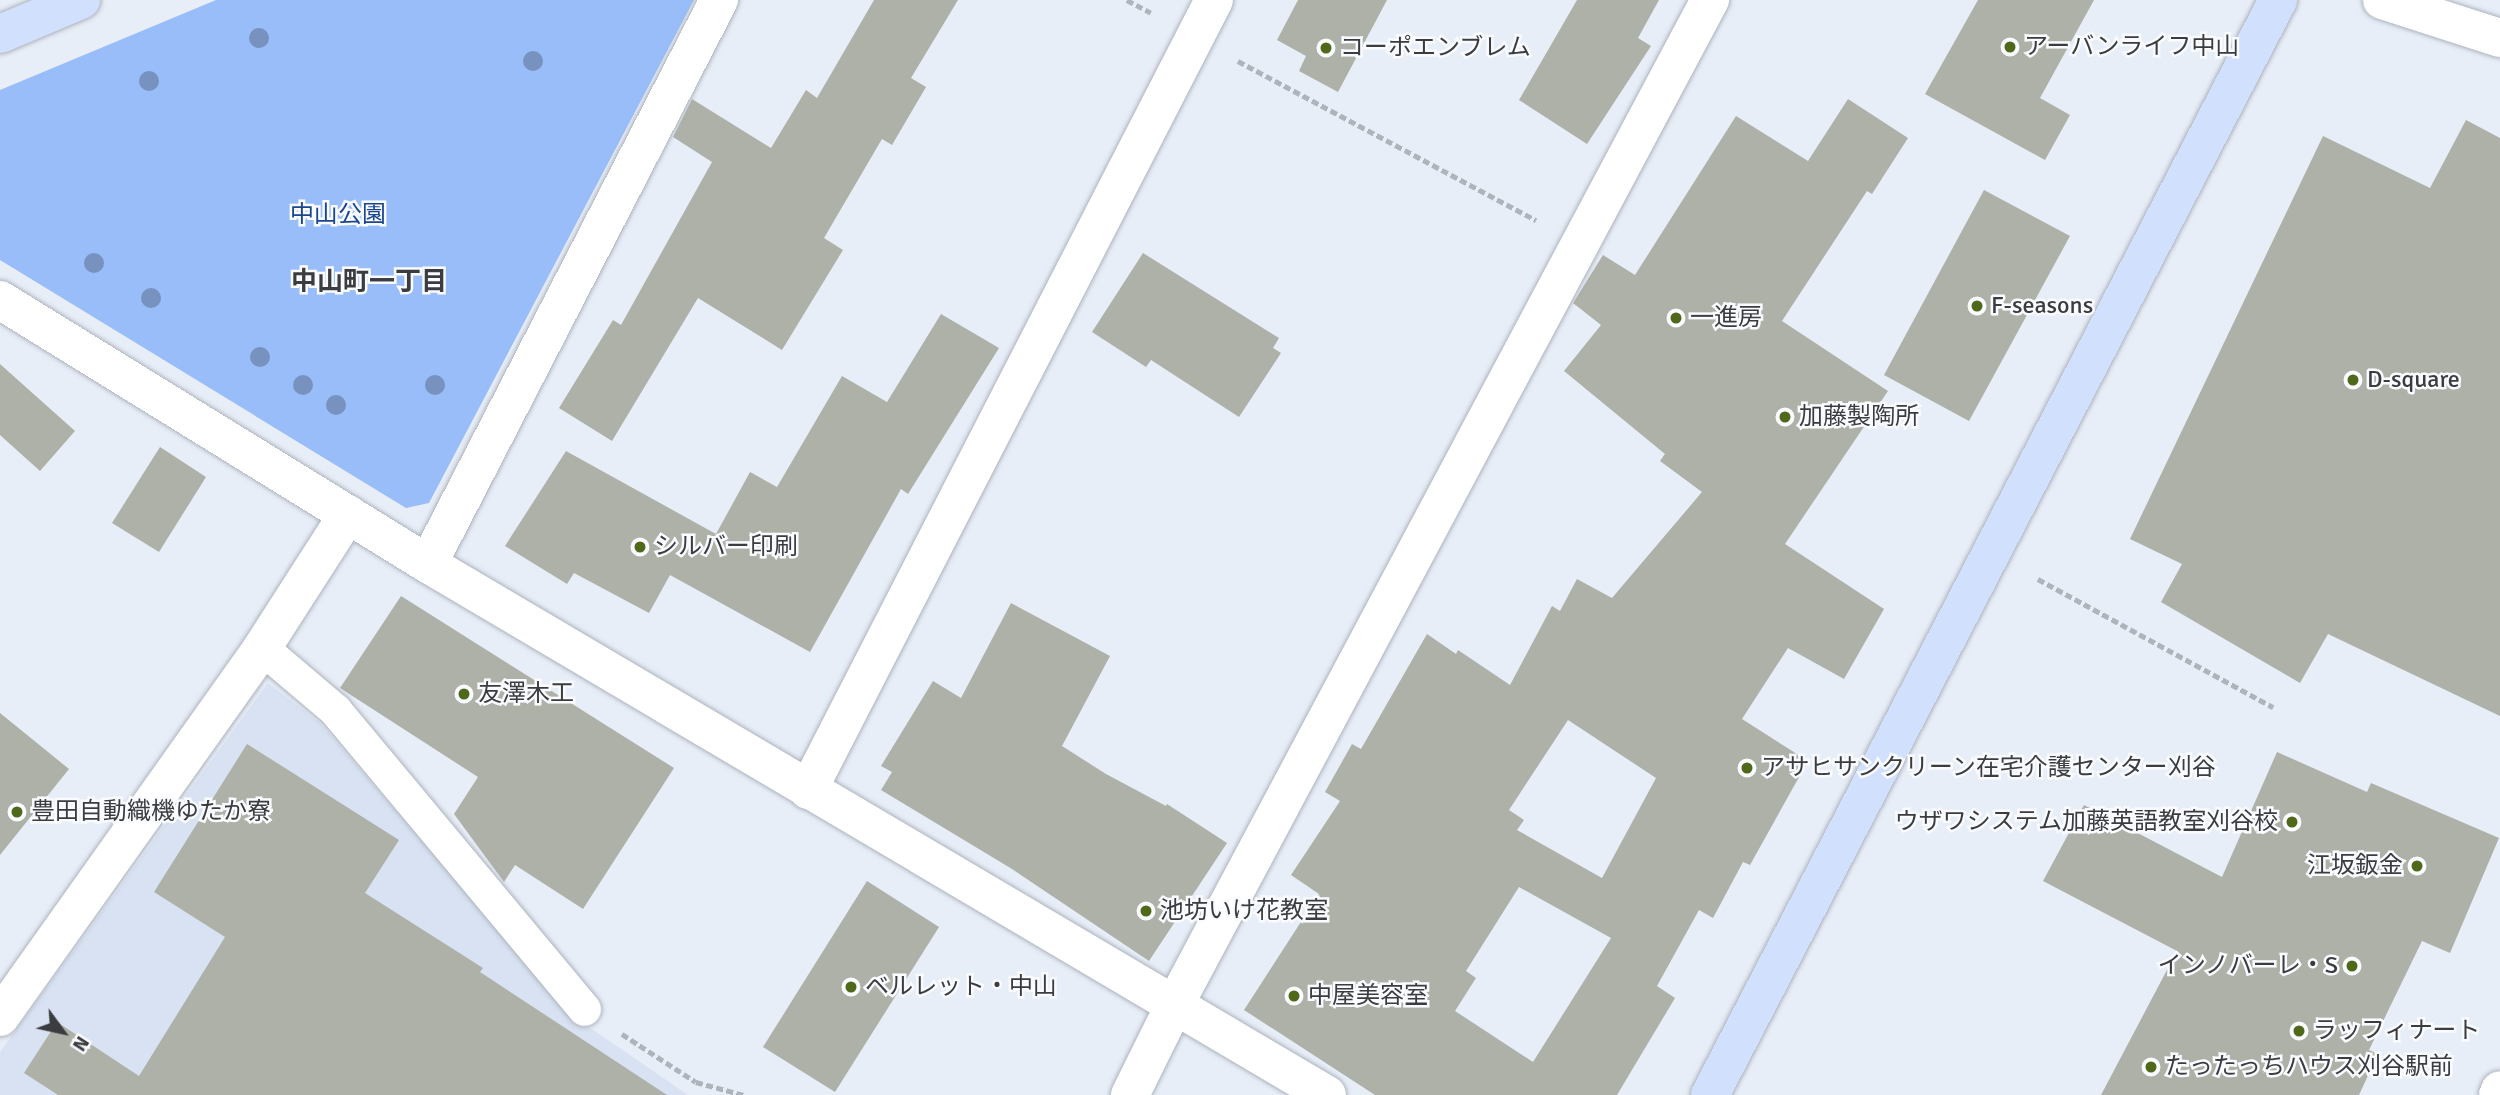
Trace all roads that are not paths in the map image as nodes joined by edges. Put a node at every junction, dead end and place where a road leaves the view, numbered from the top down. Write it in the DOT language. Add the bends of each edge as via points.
graph roads {
  1 [pos="81,0"];
  2 [pos="719,0"];
  3 [pos="1214,0"];
  4 [pos="1710,0"];
  5 [pos="2278,0"];
  6 [pos="2382,0"];
  7 [pos="0,34"];
  8 [pos="2500,38"];
  9 [pos="0,300"];
  10 [pos="348,514"];
  11 [pos="428,564"];
  12 [pos="262,648"];
  13 [pos="808,790"];
  14 [pos="1175,1004"];
  15 [pos="584,1009"];
  16 [pos="0,1017"];
  17 [pos="2500,1090"];
  18 [pos="1130,1095"];
  19 [pos="1327,1095"];
  20 [pos="1710,1095"];
  21 [pos="2498,1095"];
  1 -- 7 [label="street"];
  2 -- 11 [label="street"];
  3 -- 13 [label="street"];
  4 -- 14 [label="street"];
  5 -- 20 [label="street"];
  6 -- 8 [label="street"];
  9 -- 10 [label="street"];
  10 -- 11 [label="street"];
  10 -- 12 [label="street"];
  11 -- 13 [label="street"];
  12 -- 15 [label="lane" via="335,710"];
  12 -- 16 [label="street"];
  13 -- 14 [label="street"];
  14 -- 18 [label="street"];
  14 -- 19 [label="street"];
  17 -- 21 [label="street"];
}
